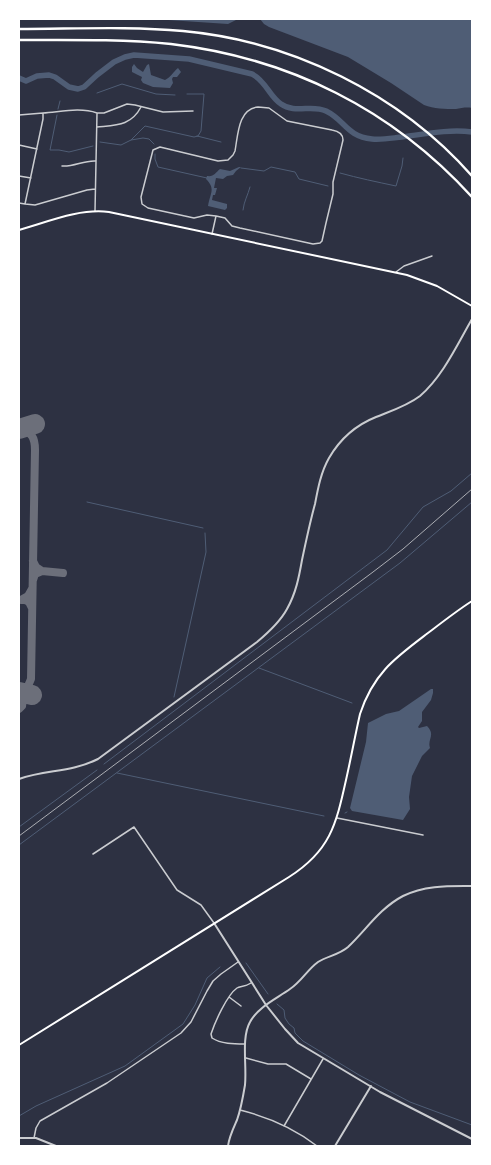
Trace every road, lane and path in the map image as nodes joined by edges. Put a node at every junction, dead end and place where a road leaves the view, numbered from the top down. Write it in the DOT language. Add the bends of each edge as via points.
graph roads {
  1 [pos="19,29"];
  2 [pos="19,40"];
  3 [pos="141,107"];
  4 [pos="193,111"];
  5 [pos="97,113"];
  6 [pos="43,114"];
  7 [pos="19,115"];
  8 [pos="97,127"];
  9 [pos="19,145"];
  10 [pos="37,149"];
  11 [pos="96,161"];
  12 [pos="62,166"];
  13 [pos="19,176"];
  14 [pos="472,176"];
  15 [pos="31,178"];
  16 [pos="95,190"];
  17 [pos="472,197"];
  18 [pos="19,203"];
  19 [pos="25,204"];
  20 [pos="94,211"];
  21 [pos="216,216"];
  22 [pos="19,230"];
  23 [pos="212,234"];
  24 [pos="432,256"];
  25 [pos="396,272"];
  26 [pos="472,306"];
  27 [pos="472,319"];
  28 [pos="472,601"];
  29 [pos="19,779"];
  30 [pos="337,818"];
  31 [pos="423,835"];
  32 [pos="93,854"];
  33 [pos="472,886"];
  34 [pos="214,923"];
  35 [pos="238,962"];
  36 [pos="251,983"];
  37 [pos="229,997"];
  38 [pos="266,1005"];
  39 [pos="241,1006"];
  40 [pos="245,1044"];
  41 [pos="19,1045"];
  42 [pos="246,1058"];
  43 [pos="323,1058"];
  44 [pos="311,1079"];
  45 [pos="371,1086"];
  46 [pos="240,1110"];
  47 [pos="284,1126"];
  48 [pos="19,1138"];
  49 [pos="34,1138"];
  50 [pos="472,1139"];
  51 [pos="56,1146"];
  52 [pos="228,1146"];
  53 [pos="317,1146"];
  54 [pos="335,1146"];
  1 -- 14 [label="highway" via="156,29 205,34 246,42 300,59 340,76 383,101 438,142"];
  2 -- 17 [label="highway" via="129,41 183,46 272,66 311,80 348,98 396,128 448,172"];
  3 -- 4 [label="street" via="168,112"];
  3 -- 5 [label="street" via="127,104 104,113"];
  3 -- 8 [label="street" via="136,116 129,121 119,125"];
  5 -- 6 [label="street" via="76,110"];
  5 -- 8 [label="street"];
  6 -- 7 [label="street"];
  6 -- 10 [label="street"];
  8 -- 11 [label="street"];
  9 -- 10 [label="street"];
  10 -- 15 [label="street"];
  11 -- 12 [label="street"];
  11 -- 16 [label="street"];
  13 -- 15 [label="street"];
  15 -- 19 [label="street"];
  16 -- 19 [label="street" via="35,205"];
  16 -- 20 [label="street"];
  18 -- 19 [label="street"];
  20 -- 22 [label="main road" via="74,214"];
  20 -- 23 [label="main road"];
  21 -- 21 [label="street" via="194,218 148,208 142,204 153,150 160,147 228,160 235,151 243,117 251,108 258,107 269,108 287,121 338,131 342,135 333,194 324,236 320,243 313,244 232,226 225,218"];
  21 -- 23 [label="street"];
  23 -- 25 [label="main road"];
  24 -- 25 [label="street" via="404,266"];
  25 -- 26 [label="main road" via="426,281"];
  27 -- 29 [label="street" via="430,386 405,405 355,428 329,458 319,485 295,591 287,609 273,628 98,759 76,768"];
  28 -- 30 [label="main road" via="398,656 385,668 373,685 360,714"];
  30 -- 31 [label="street"];
  30 -- 34 [label="main road" via="326,843 306,865"];
  32 -- 34 [label="street" via="134,827 177,890 201,905"];
  33 -- 38 [label="street" via="430,888 400,898 382,911 344,950 317,962 297,984"];
  34 -- 35 [label="street"];
  34 -- 41 [label="main road"];
  35 -- 36 [label="street"];
  35 -- 49 [label="street" via="213,981 192,1022 181,1033 107,1083 40,1121"];
  36 -- 37 [label="street" via="238,988"];
  36 -- 38 [label="street"];
  37 -- 39 [label="street"];
  37 -- 40 [label="street" via="211,1032 211,1037 222,1042"];
  38 -- 40 [label="street" via="250,1022"];
  38 -- 43 [label="street" via="295,1040"];
  40 -- 42 [label="street"];
  42 -- 44 [label="street" via="268,1064 286,1064"];
  42 -- 46 [label="street"];
  43 -- 44 [label="street"];
  43 -- 45 [label="street"];
  44 -- 47 [label="street"];
  45 -- 50 [label="street"];
  45 -- 54 [label="street"];
  46 -- 47 [label="street"];
  46 -- 52 [label="street"];
  47 -- 53 [label="street"];
  48 -- 49 [label="street"];
  49 -- 51 [label="street"];
}
